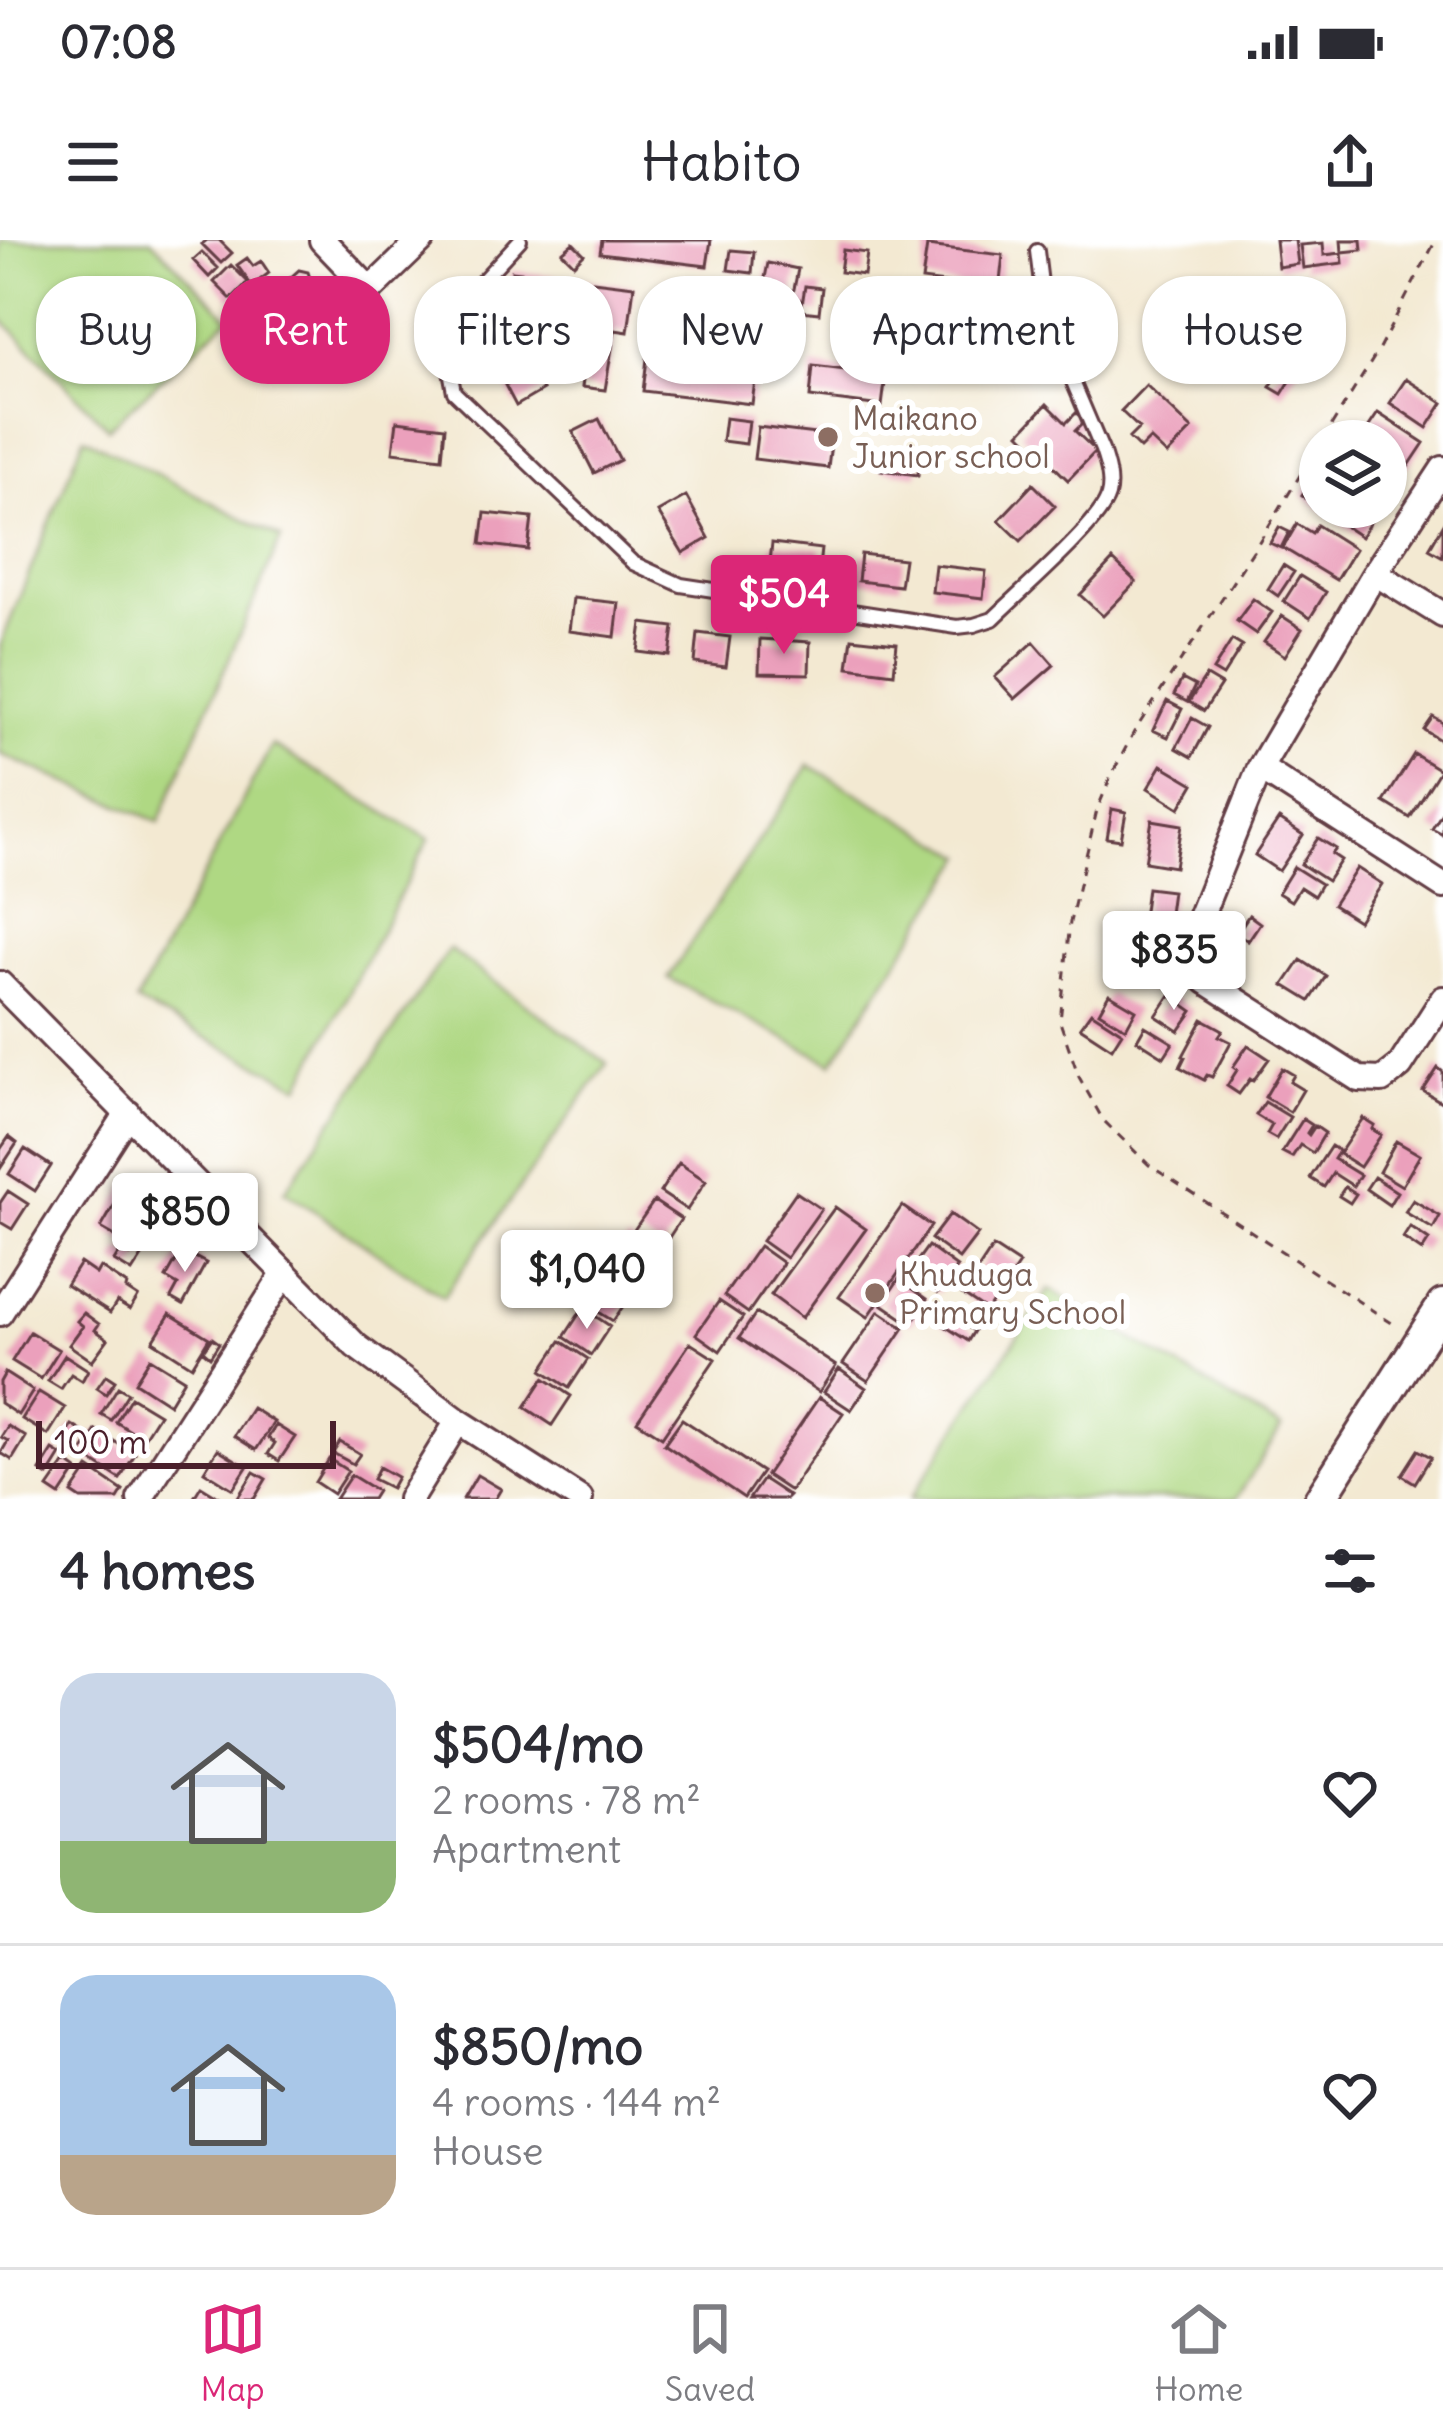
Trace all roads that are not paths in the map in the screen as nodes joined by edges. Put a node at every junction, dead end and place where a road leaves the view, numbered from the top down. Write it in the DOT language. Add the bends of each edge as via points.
graph roads {
  1 [pos="322,240"];
  2 [pos="422,240"];
  3 [pos="520,240"];
  4 [pos="1037,251"];
  5 [pos="357,276"];
  6 [pos="385,276"];
  7 [pos="1443,469"];
  8 [pos="1375,573"];
  9 [pos="1443,615"];
  10 [pos="1260,768"];
  11 [pos="1443,886"];
  12 [pos="0,985"];
  13 [pos="1443,999"];
  14 [pos="128,1114"];
  15 [pos="285,1273"];
  16 [pos="1443,1305"];
  17 [pos="0,1313"];
  18 [pos="458,1421"];
  19 [pos="140,1499"];
  20 [pos="410,1499"];
  21 [pos="580,1499"];
  22 [pos="1320,1499"];
  1 -- 5 [label="street"];
  2 -- 6 [label="street"];
  3 -- 4 [label="lane" via="454,323 446,349 454,392 632,563 681,585 957,627 993,619 1097,518 1109,493 1102,450 1045,316"];
  7 -- 8 [label="street"];
  8 -- 9 [label="street"];
  8 -- 10 [label="street"];
  10 -- 11 [label="street"];
  10 -- 13 [label="street" via="1195,931 1206,981 1358,1079 1382,1080 1400,1066"];
  12 -- 14 [label="street"];
  14 -- 15 [label="street"];
  14 -- 17 [label="street"];
  15 -- 18 [label="street" via="356,1346"];
  15 -- 19 [label="street"];
  16 -- 22 [label="street"];
  18 -- 20 [label="street"];
  18 -- 21 [label="street"];
}
